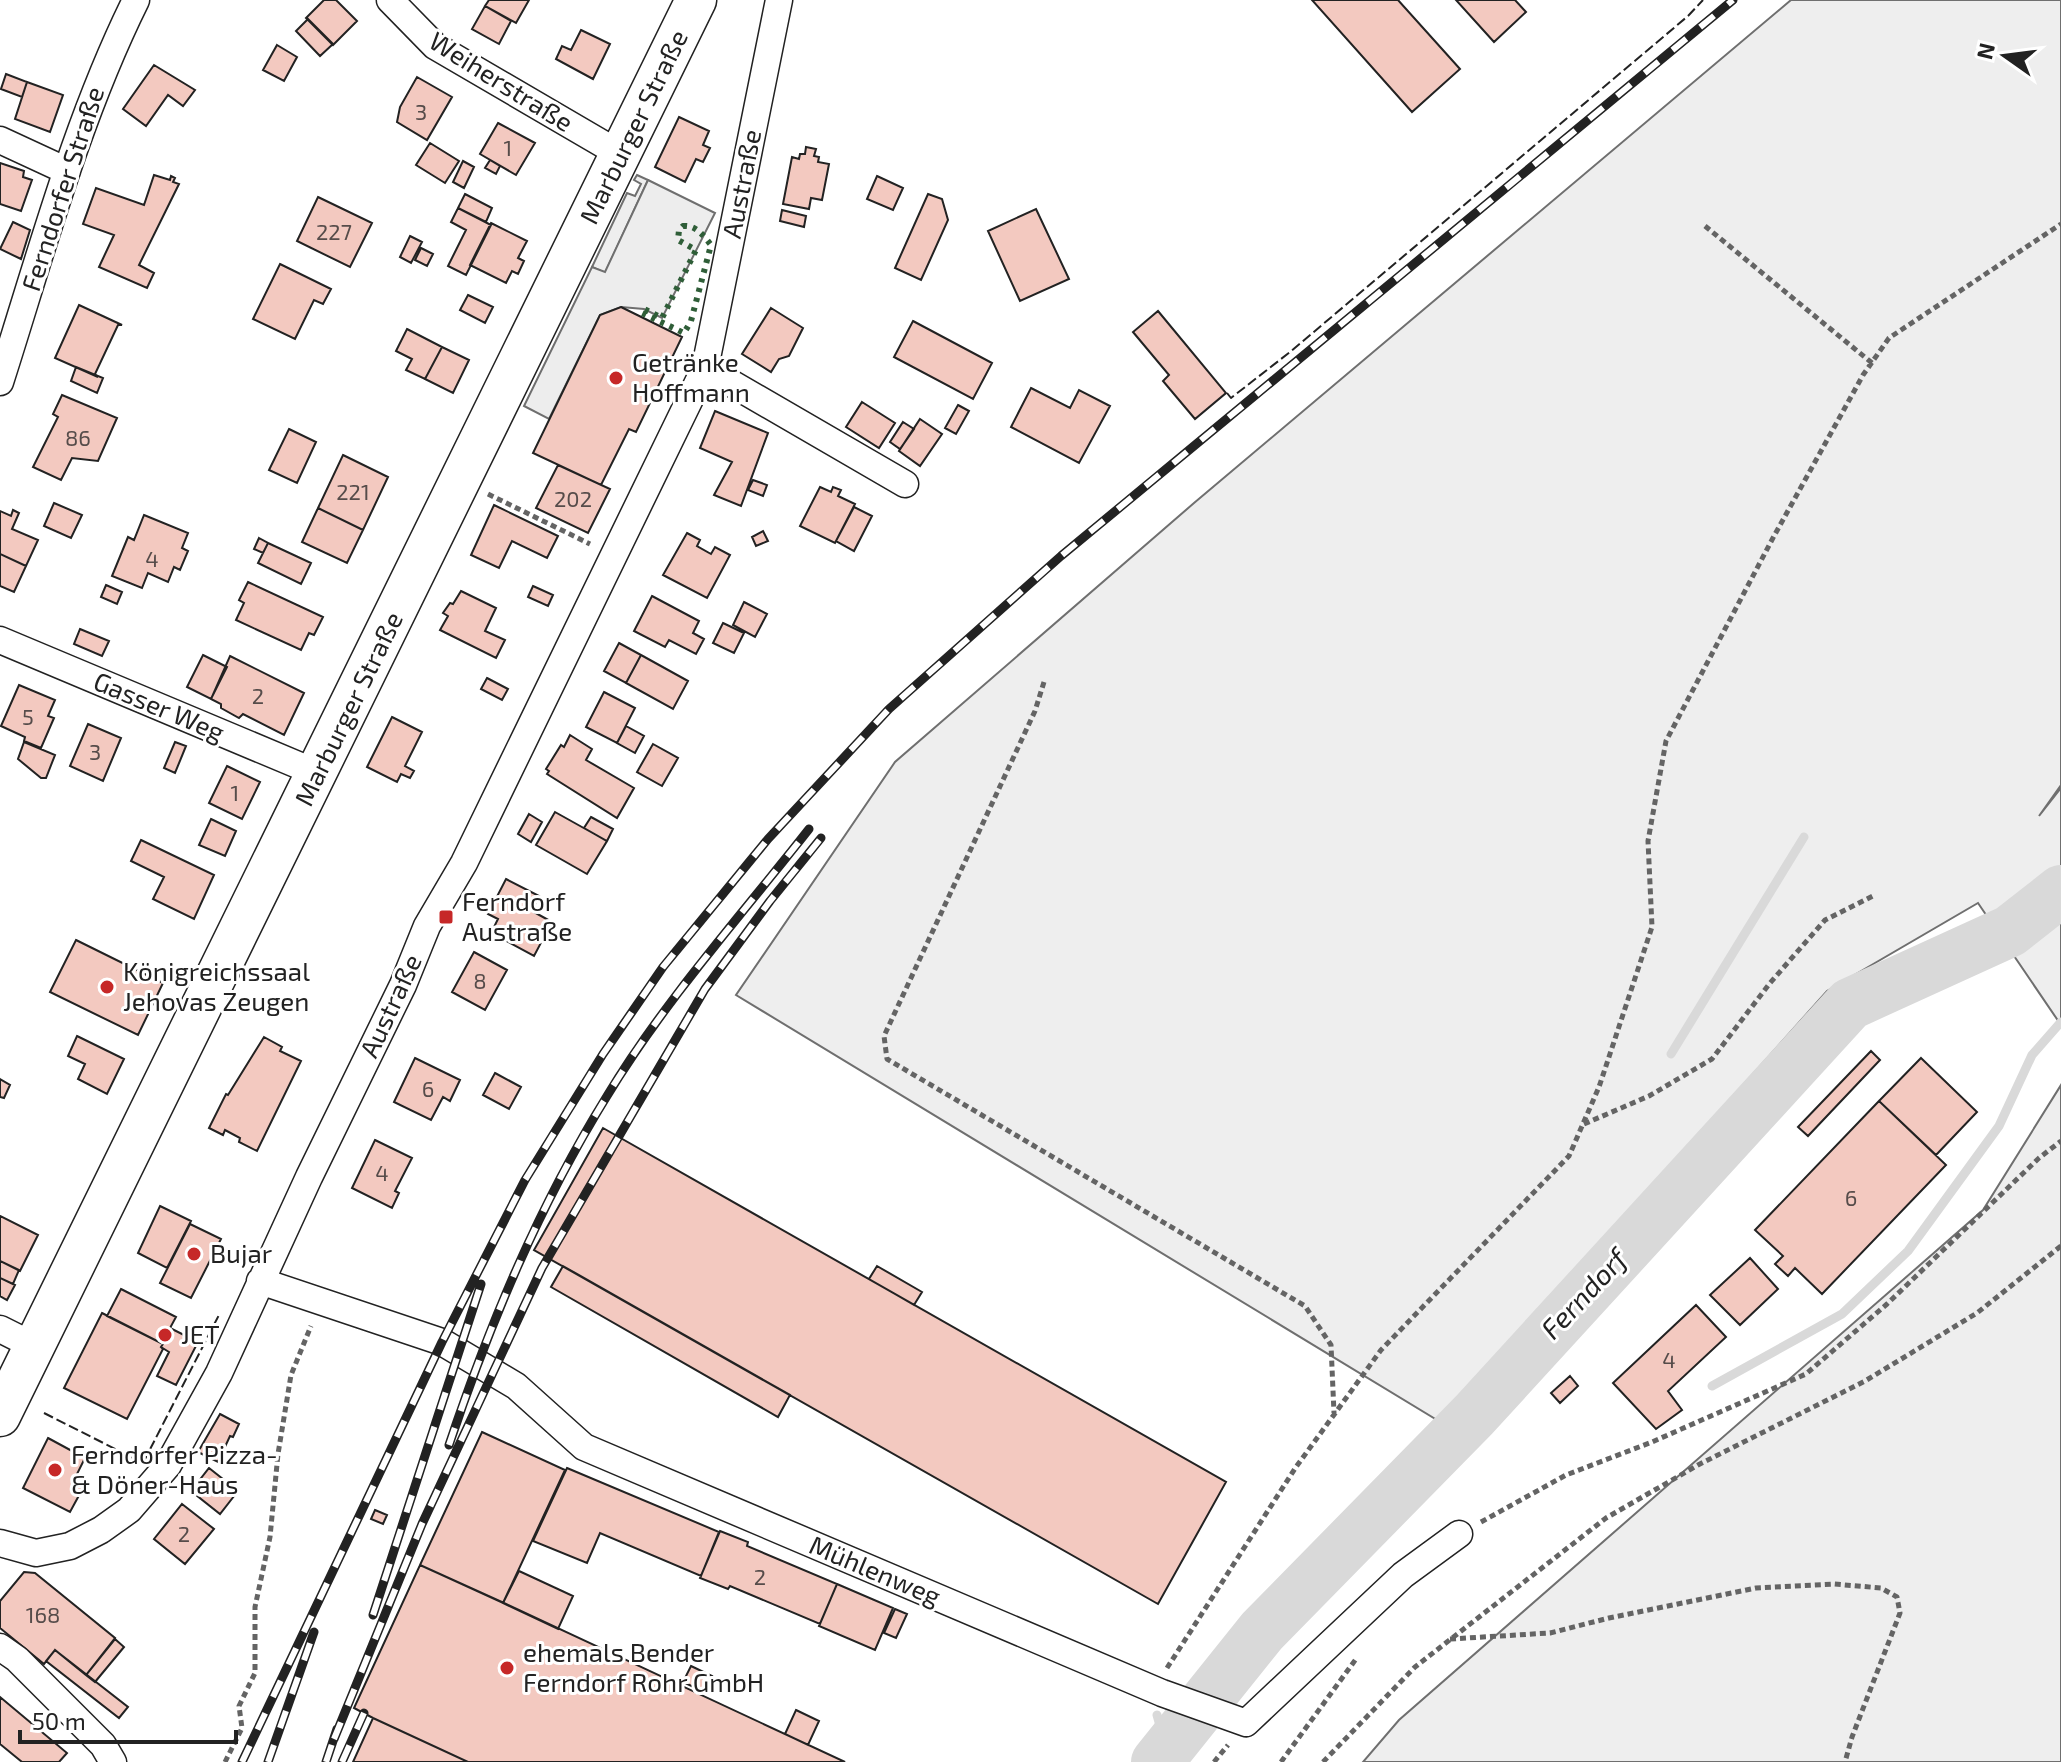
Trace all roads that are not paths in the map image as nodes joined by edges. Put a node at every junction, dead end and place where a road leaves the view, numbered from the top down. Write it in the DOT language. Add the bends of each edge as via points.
graph roads {
  1 [pos="136,0"];
  2 [pos="390,0"];
  3 [pos="696,0"];
  4 [pos="779,0"];
  5 [pos="0,140"];
  6 [pos="620,154"];
  7 [pos="67,171"];
  8 [pos="705,368"];
  9 [pos="0,382"];
  10 [pos="905,484"];
  11 [pos="0,640"];
  12 [pos="317,773"];
  13 [pos="260,1281"];
  14 [pos="17,1337"];
  15 [pos="0,1416"];
  16 [pos="1459,1534"];
  17 [pos="0,1543"];
  18 [pos="0,1647"];
  19 [pos="113,1762"];
  1 -- 7 [label="street, Ferndorfer Straße" via="107,59"];
  2 -- 6 [label="street, Weiherstraße" via="435,46"];
  3 -- 6 [label="main road, Marburger Straße"];
  4 -- 8 [label="street, Austraße"];
  5 -- 7 [label="street"];
  6 -- 12 [label="main road, Marburger Straße"];
  7 -- 9 [label="street, Ferndorfer Straße"];
  8 -- 10 [label="street"];
  8 -- 13 [label="street, Austraße" via="464,863 427,926"];
  11 -- 12 [label="street, Gasser Weg"];
  12 -- 14 [label="main road, Marburger Straße"];
  13 -- 16 [label="street, Mühlenweg" via="442,1342 516,1386 584,1447 1157,1691 1246,1723 1403,1575"];
  13 -- 17 [label="street, Austraße" via="219,1373 168,1465 129,1510 70,1546 36,1553"];
  14 -- 15 [label="main road, Marburger Straße"];
  18 -- 19 [label="street" via="103,1745"];
}
